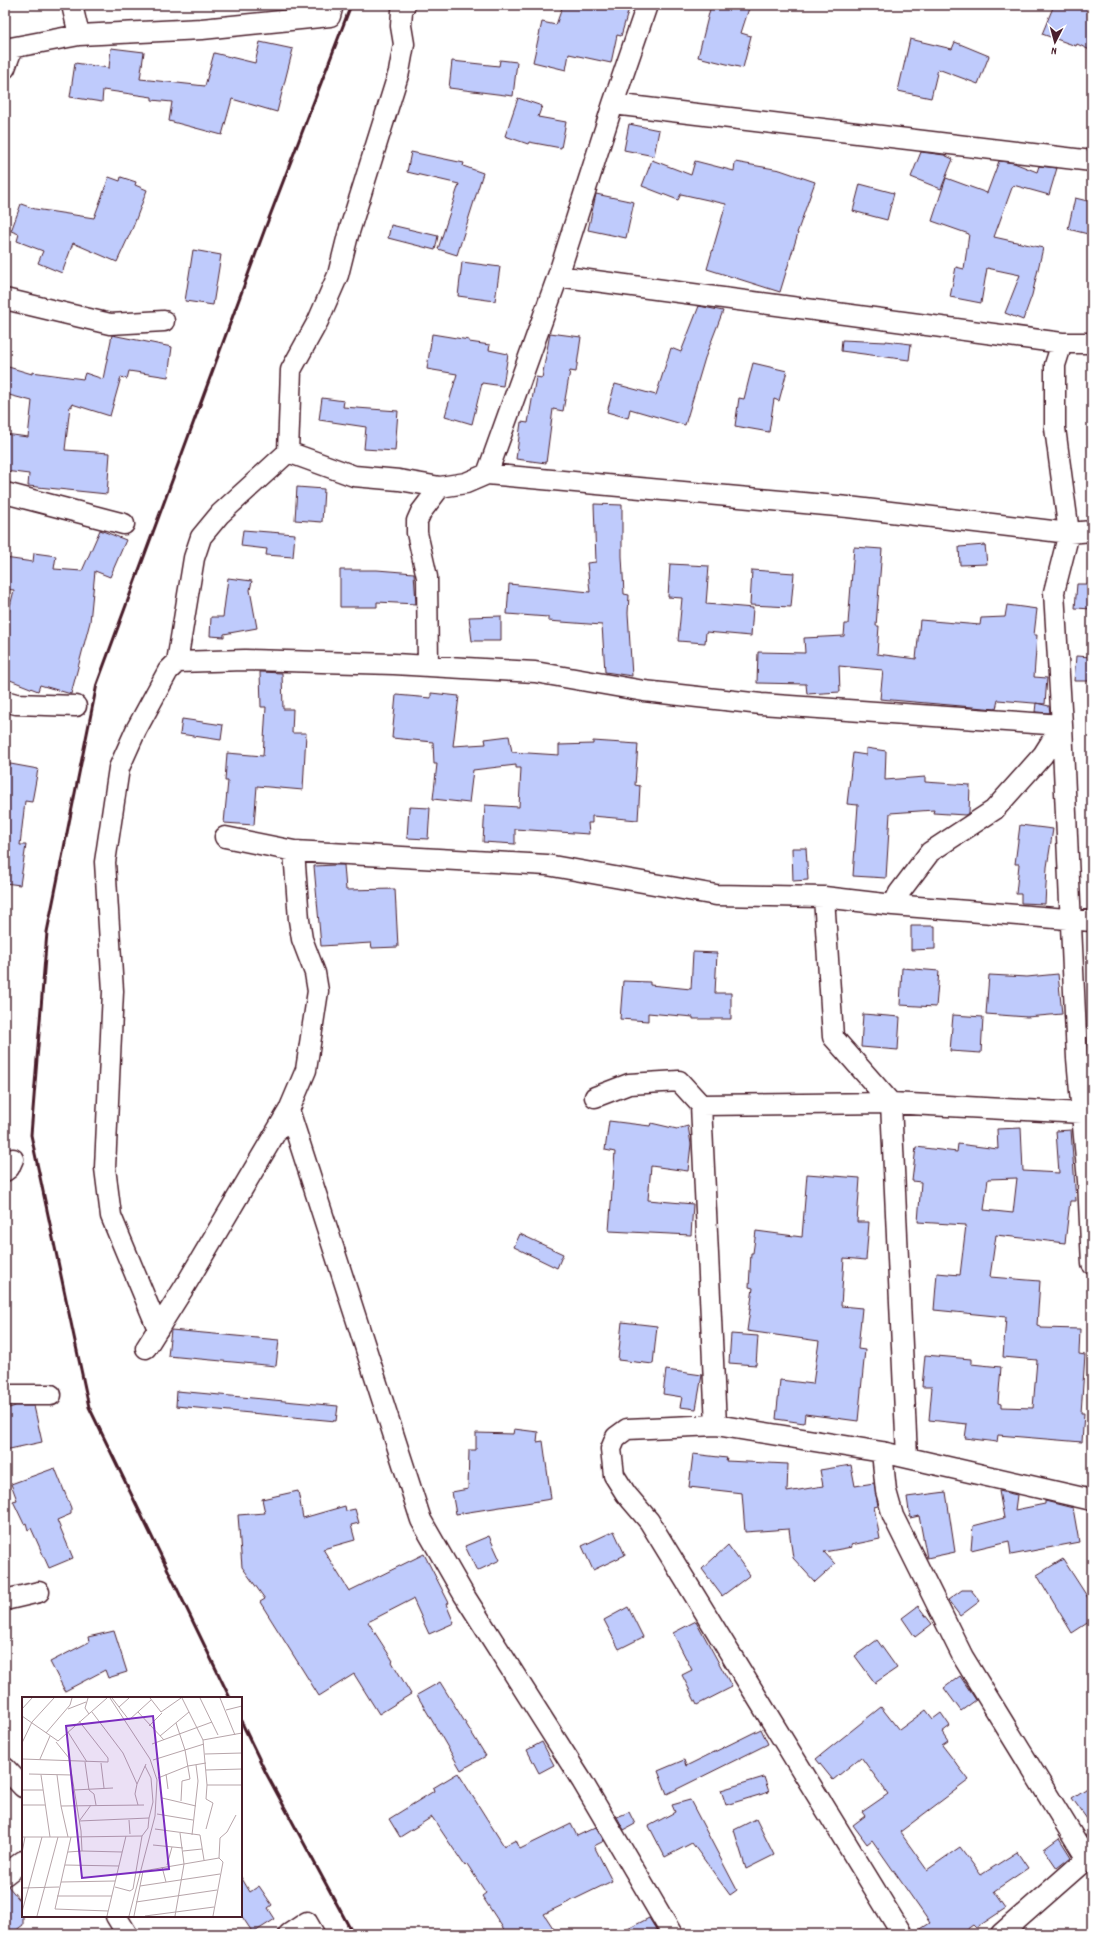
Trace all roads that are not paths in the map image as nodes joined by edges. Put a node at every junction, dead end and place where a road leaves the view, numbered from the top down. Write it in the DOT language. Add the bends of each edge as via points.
graph roads {
  1 [pos="72,5"];
  2 [pos="333,5"];
  3 [pos="405,5"];
  4 [pos="646,5"];
  5 [pos="79,35"];
  6 [pos="9,49"];
  7 [pos="5,68"];
  8 [pos="613,104"];
  9 [pos="1092,161"];
  10 [pos="558,276"];
  11 [pos="5,299"];
  12 [pos="164,321"];
  13 [pos="1062,343"];
  14 [pos="1092,343"];
  15 [pos="288,452"];
  16 [pos="487,474"];
  17 [pos="440,487"];
  18 [pos="5,493"];
  19 [pos="124,524"];
  20 [pos="1092,532"];
  21 [pos="1069,533"];
  22 [pos="177,662"];
  23 [pos="428,666"];
  24 [pos="5,701"];
  25 [pos="76,706"];
  26 [pos="1062,724"];
  27 [pos="226,837"];
  28 [pos="294,851"];
  29 [pos="824,897"];
  30 [pos="893,905"];
  31 [pos="1071,920"];
  32 [pos="1092,921"];
  33 [pos="595,1097"];
  34 [pos="891,1103"];
  35 [pos="701,1105"];
  36 [pos="289,1110"];
  37 [pos="1082,1113"];
  38 [pos="1092,1264"];
  39 [pos="158,1329"];
  40 [pos="146,1348"];
  41 [pos="5,1395"];
  42 [pos="51,1395"];
  43 [pos="716,1425"];
  44 [pos="882,1452"];
  45 [pos="907,1457"];
  46 [pos="1092,1500"];
  47 [pos="39,1592"];
  48 [pos="5,1600"];
  49 [pos="5,1768"];
  50 [pos="22,1786"];
  51 [pos="1089,1857"];
  52 [pos="22,1862"];
  53 [pos="5,1875"];
  54 [pos="117,1917"];
  55 [pos="127,1934"];
  56 [pos="289,1934"];
  57 [pos="314,1934"];
  58 [pos="672,1934"];
  59 [pos="902,1934"];
  60 [pos="1001,1934"];
  1 -- 5 [label="street"];
  2 -- 5 [label="street" via="330,16 202,29"];
  3 -- 15 [label="street" via="401,26 404,44 399,72 338,274 318,321 291,370"];
  4 -- 8 [label="street"];
  5 -- 6 [label="street"];
  6 -- 7 [label="street"];
  8 -- 9 [label="street"];
  8 -- 10 [label="street"];
  10 -- 13 [label="street"];
  10 -- 16 [label="street"];
  11 -- 12 [label="street" via="110,324"];
  13 -- 14 [label="street"];
  13 -- 21 [label="street" via="1055,365 1055,428"];
  15 -- 17 [label="street" via="354,476"];
  15 -- 22 [label="street" via="220,514 201,537 194,558"];
  16 -- 17 [label="street" via="466,483"];
  16 -- 21 [label="street" via="848,507"];
  17 -- 23 [label="street" via="417,521 427,577"];
  18 -- 19 [label="street"];
  20 -- 21 [label="street"];
  21 -- 26 [label="street" via="1054,592"];
  22 -- 23 [label="street" via="245,660"];
  22 -- 39 [label="street" via="168,671 119,768 105,862 113,991 105,1168 111,1216"];
  23 -- 26 [label="street" via="535,672 644,691 761,704"];
  24 -- 25 [label="street" via="16,704"];
  26 -- 30 [label="street" via="1043,755 994,810 930,852"];
  26 -- 31 [label="street"];
  27 -- 28 [label="street"];
  28 -- 29 [label="street" via="547,865 716,895"];
  28 -- 36 [label="street" via="298,920 318,991 306,1070"];
  29 -- 30 [label="street"];
  29 -- 34 [label="street" via="833,1037"];
  30 -- 31 [label="street"];
  31 -- 32 [label="street"];
  31 -- 37 [label="street"];
  33 -- 35 [label="street" via="629,1084 679,1081"];
  34 -- 35 [label="street"];
  34 -- 37 [label="street"];
  34 -- 45 [label="street"];
  35 -- 43 [label="street"];
  36 -- 39 [label="street"];
  36 -- 58 [label="street" via="420,1520 582,1781"];
  37 -- 38 [label="street"];
  39 -- 40 [label="street"];
  41 -- 42 [label="street"];
  43 -- 44 [label="street"];
  43 -- 59 [label="street" via="627,1429 616,1437 611,1449 614,1475 649,1521"];
  44 -- 45 [label="street"];
  44 -- 51 [label="street" via="886,1491 893,1516 963,1656"];
  45 -- 46 [label="street"];
  47 -- 48 [label="street"];
  49 -- 50 [label="street"];
  51 -- 60 [label="street"];
  52 -- 53 [label="street"];
  54 -- 55 [label="street"];
  56 -- 57 [label="street" via="307,1922"];
}
